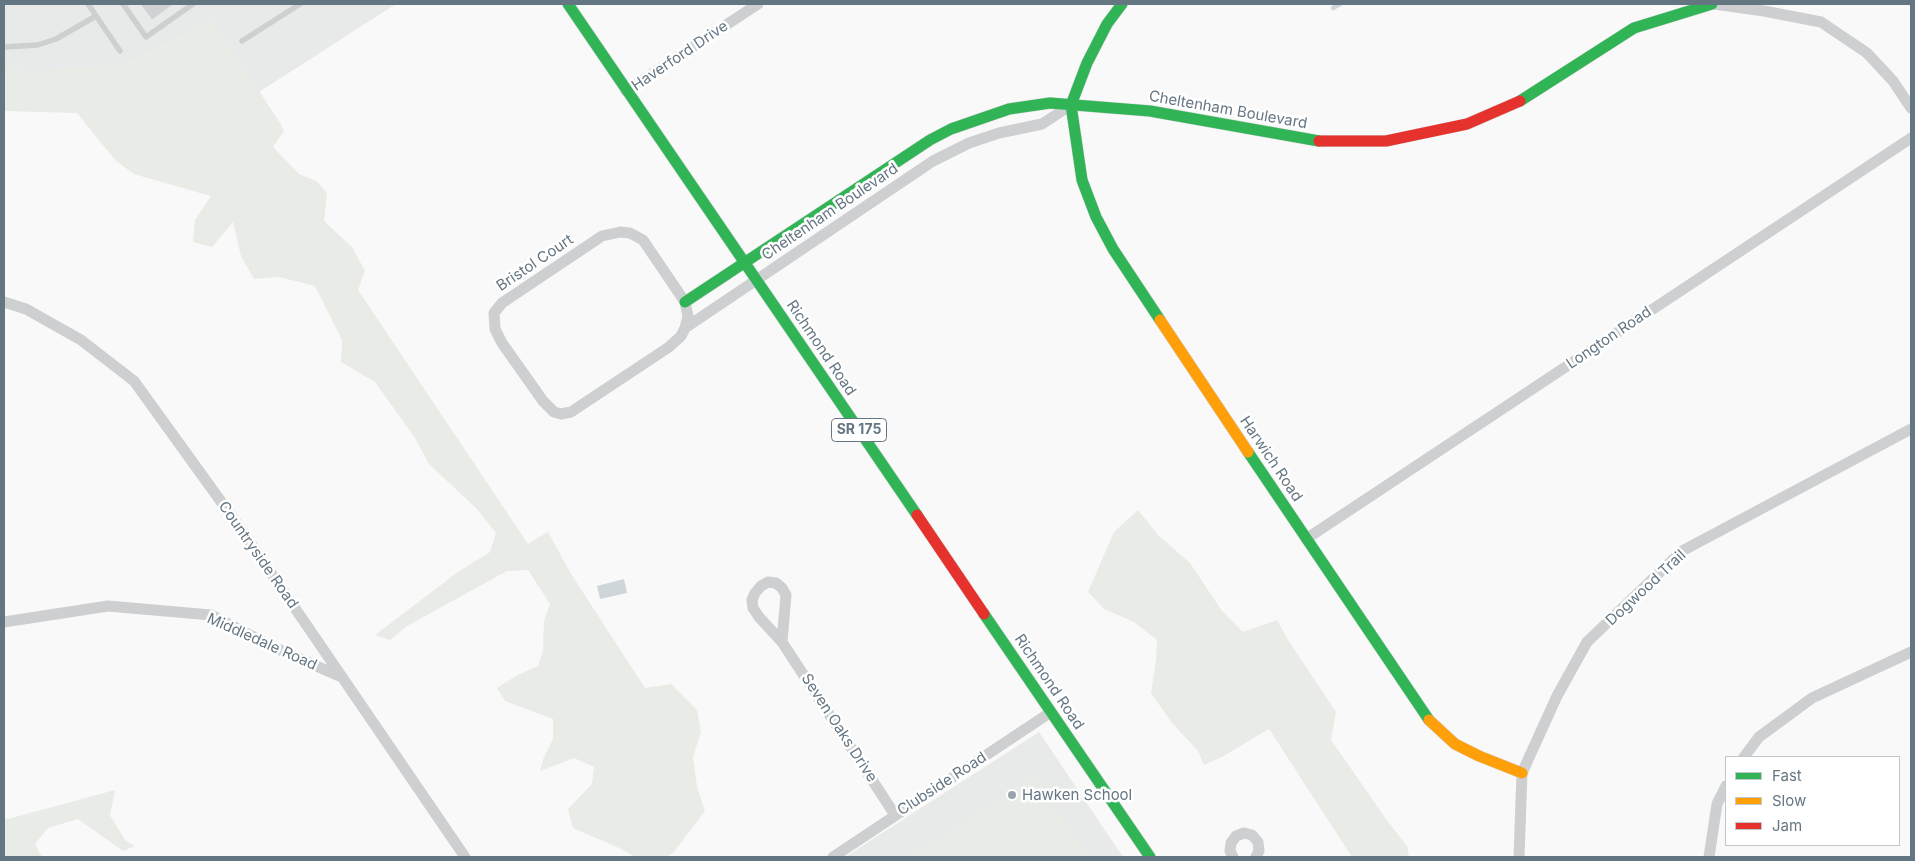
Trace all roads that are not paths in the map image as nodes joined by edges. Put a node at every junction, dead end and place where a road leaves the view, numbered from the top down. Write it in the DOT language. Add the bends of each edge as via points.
graph roads {
  1 [pos="88,4"];
  2 [pos="123,4"];
  3 [pos="193,4"];
  4 [pos="300,4"];
  5 [pos="568,4"];
  6 [pos="758,4"];
  7 [pos="1122,4"];
  8 [pos="1713,4"];
  9 [pos="96,16"];
  10 [pos="242,41"];
  11 [pos="4,47"];
  12 [pos="120,51"];
  13 [pos="626,91"];
  14 [pos="1072,105"];
  15 [pos="1911,108"];
  16 [pos="1911,138"];
  17 [pos="744,262"];
  18 [pos="756,279"];
  19 [pos="4,302"];
  20 [pos="684,302"];
  21 [pos="685,328"];
  22 [pos="1911,429"];
  23 [pos="1306,539"];
  24 [pos="4,622"];
  25 [pos="782,642"];
  26 [pos="1911,652"];
  27 [pos="341,676"];
  28 [pos="1052,712"];
  29 [pos="1745,756"];
  30 [pos="1522,773"];
  31 [pos="1725,788"];
  32 [pos="895,815"];
  33 [pos="846,854"];
  34 [pos="465,857"];
  35 [pos="833,857"];
  36 [pos="1150,857"];
  37 [pos="1232,857"];
  38 [pos="1256,857"];
  39 [pos="1519,857"];
  40 [pos="1709,857"];
  1 -- 9 [label="lane"];
  2 -- 3 [label="lane" via="146,37"];
  4 -- 10 [label="lane"];
  5 -- 13 [label="street, Richmond Road / SR 175"];
  6 -- 13 [label="street, Haverford Drive"];
  7 -- 14 [label="street" via="1107,24 1087,63"];
  8 -- 14 [label="street, Cheltenham Boulevard" via="1634,28 1525,99 1466,124 1386,141 1320,141 1150,110"];
  8 -- 15 [label="street, Cheltenham Boulevard" via="1821,22 1867,53 1893,81"];
  9 -- 11 [label="lane" via="56,40 38,45"];
  9 -- 12 [label="lane"];
  13 -- 17 [label="street, Richmond Road / SR 175"];
  14 -- 17 [label="street" via="1050,103 1009,109 951,129"];
  14 -- 18 [label="street, Cheltenham Boulevard" via="1042,124 999,133 933,161"];
  14 -- 23 [label="street, Harwich Road" via="1082,180 1096,218 1113,249"];
  16 -- 23 [label="street, Longton Road"];
  17 -- 18 [label="street, Richmond Road / SR 175"];
  17 -- 20 [label="street"];
  18 -- 21 [label="street, Cheltenham Boulevard"];
  18 -- 28 [label="street, Richmond Road / SR 175"];
  19 -- 27 [label="street, Countryside Road" via="26,308 81,340 134,381"];
  20 -- 21 [label="street, Bristol Court" via="688,316"];
  20 -- 21 [label="street, Bristol Court" via="643,240 620,232 602,236 502,303 493,320 502,343 543,401 561,414 571,412 669,346"];
  22 -- 30 [label="street, Dogwood Trail" via="1682,552 1588,642 1557,696"];
  23 -- 30 [label="street, Harwich Road" via="1429,720 1455,744"];
  24 -- 27 [label="street, Middledale Road" via="108,606 211,616"];
  25 -- 25 [label="street, Seven Oaks Drive" via="786,595 776,583 768,582 755,593 753,608"];
  25 -- 32 [label="street, Seven Oaks Drive"];
  26 -- 29 [label="street" via="1812,698 1759,737"];
  27 -- 34 [label="street, Countryside Road"];
  28 -- 32 [label="street, Clubside Road"];
  28 -- 36 [label="street, Richmond Road / SR 175"];
  30 -- 39 [label="street, Dogwood Trail"];
  31 -- 40 [label="street" via="1717,804"];
  32 -- 33 [label="street, Clubside Road"];
  33 -- 35 [label="street, Clubside Road"];
  37 -- 38 [label="street" via="1229,848 1232,840 1244,833 1252,835 1258,842"];
}
